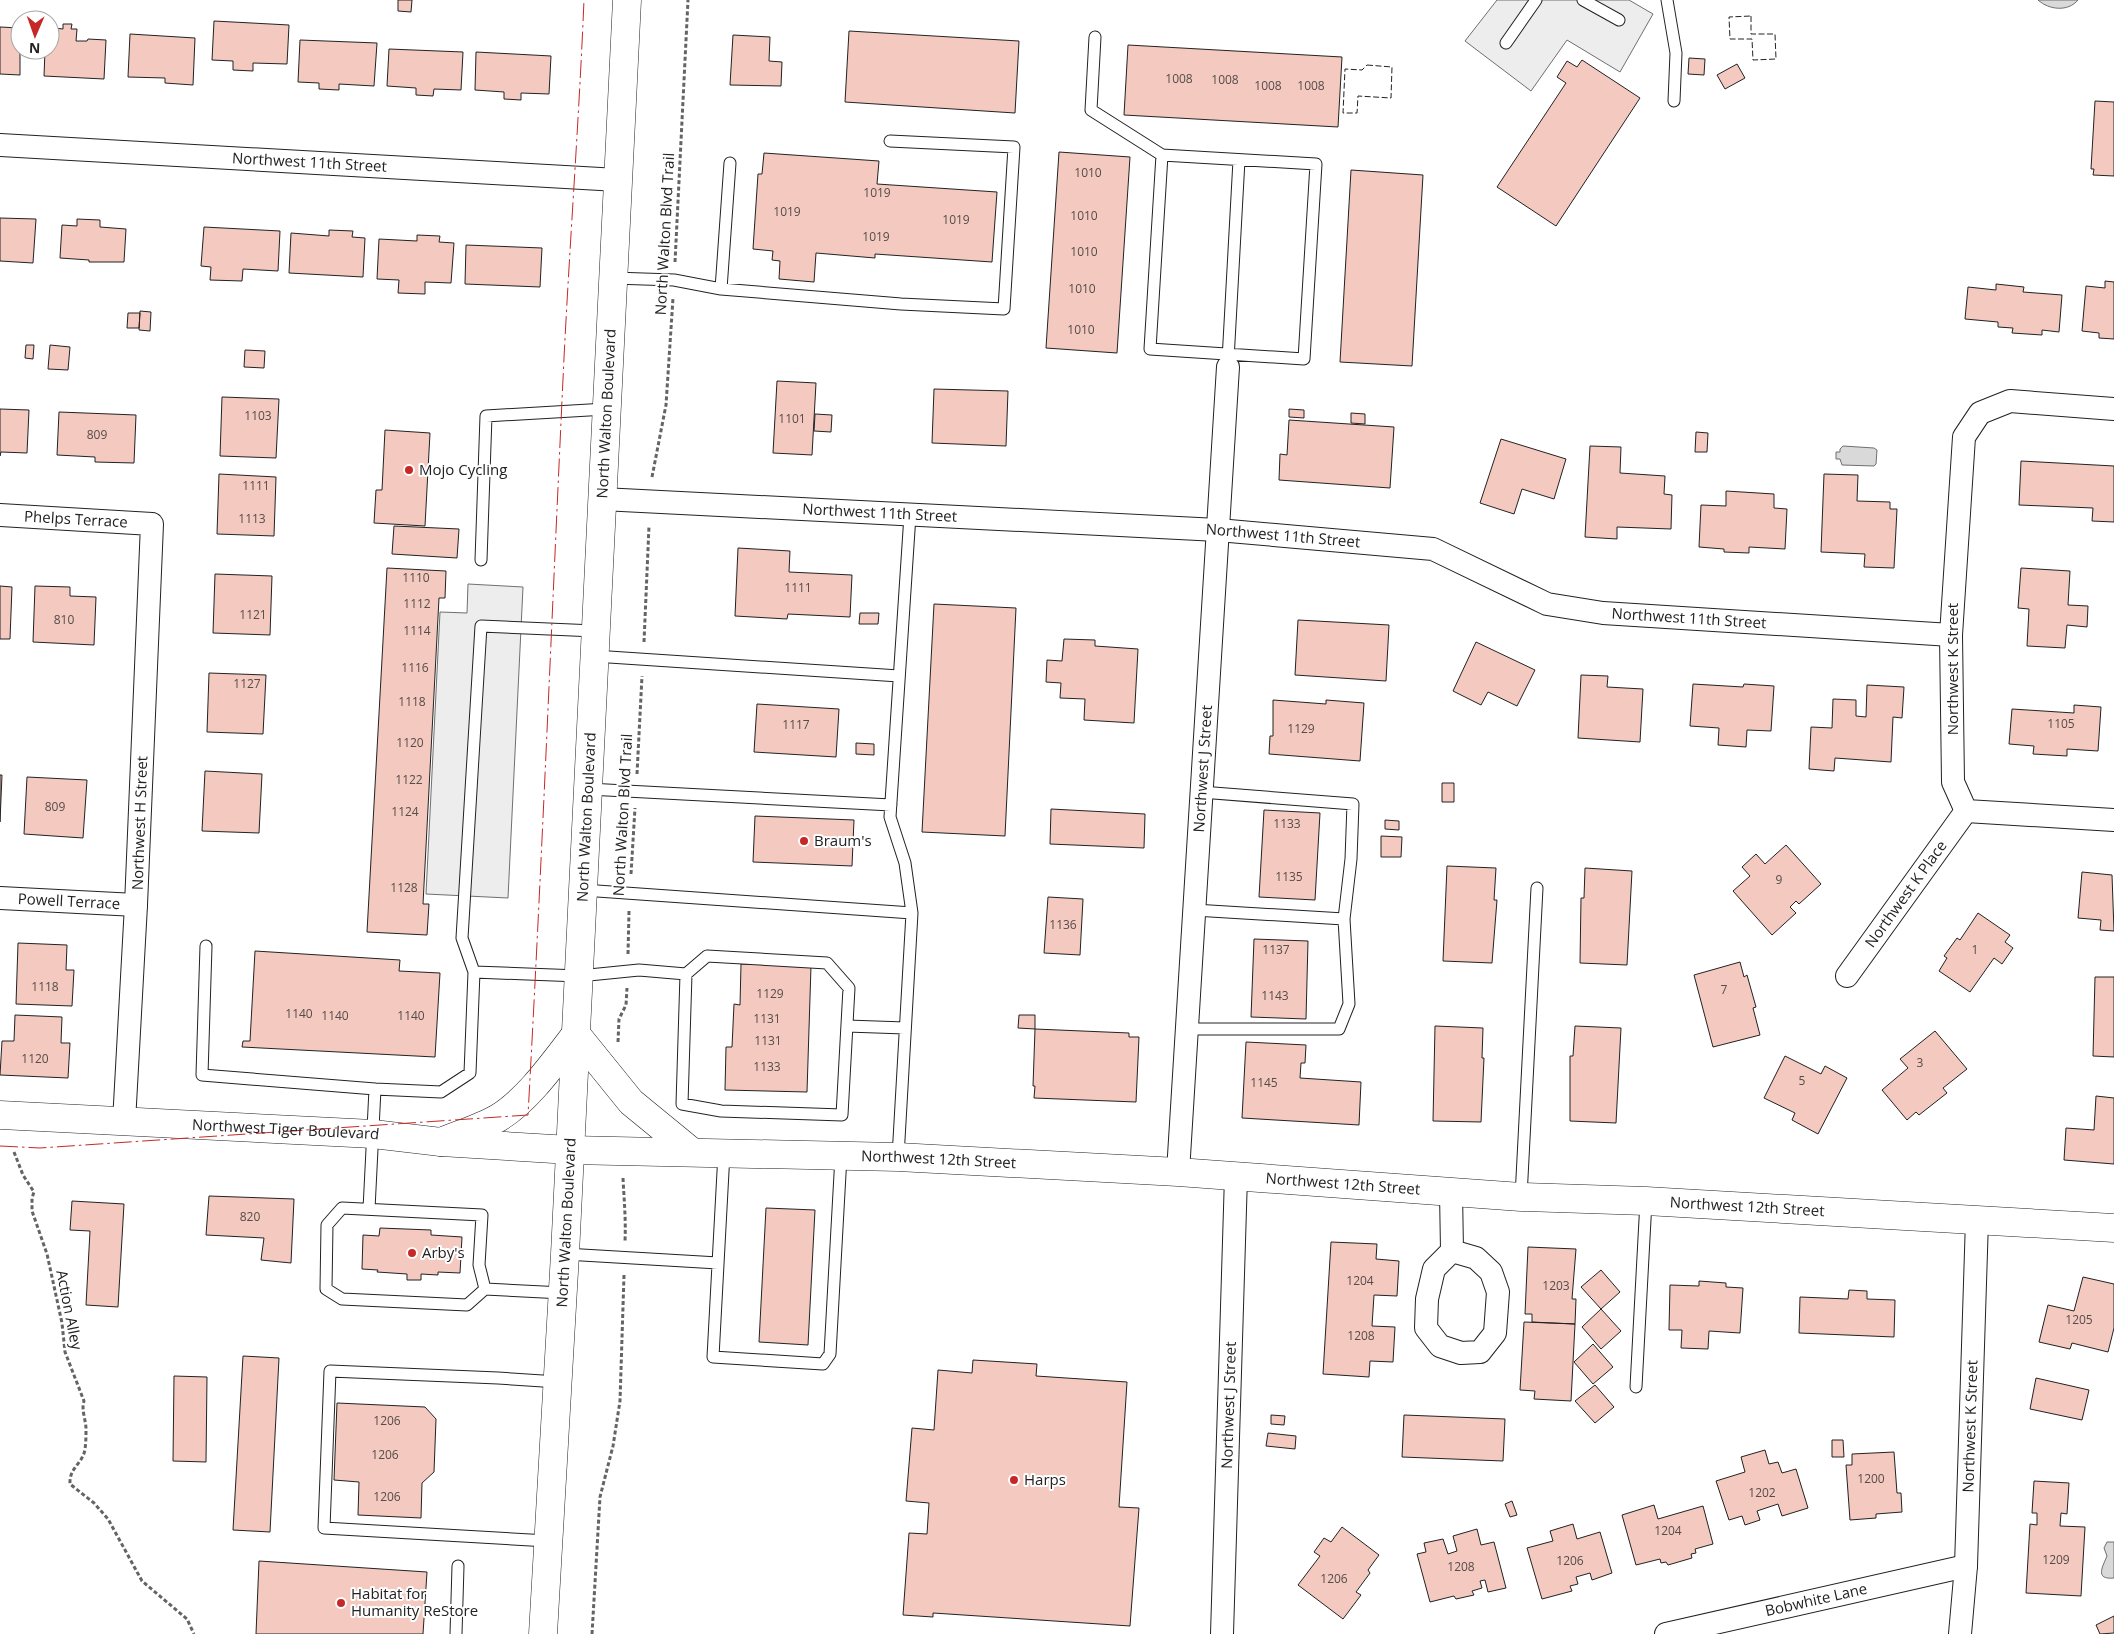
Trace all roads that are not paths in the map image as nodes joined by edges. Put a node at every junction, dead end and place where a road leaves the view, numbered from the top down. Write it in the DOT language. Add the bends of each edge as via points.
graph roads {
  1 [pos="627,0"];
  2 [pos="1536,0"];
  3 [pos="1583,0"];
  4 [pos="1667,0"];
  5 [pos="1618,20"];
  6 [pos="1095,37"];
  7 [pos="1506,43"];
  8 [pos="1674,101"];
  9 [pos="890,142"];
  10 [pos="0,145"];
  11 [pos="1162,155"];
  12 [pos="1239,160"];
  13 [pos="730,163"];
  14 [pos="618,180"];
  15 [pos="613,278"];
  16 [pos="721,289"];
  17 [pos="1228,361"];
  18 [pos="2114,408"];
  19 [pos="606,409"];
  20 [pos="602,498"];
  21 [pos="0,515"];
  22 [pos="910,515"];
  23 [pos="152,524"];
  24 [pos="1218,530"];
  25 [pos="481,560"];
  26 [pos="1951,635"];
  27 [pos="595,644"];
  28 [pos="899,676"];
  29 [pos="588,788"];
  30 [pos="1201,792"];
  31 [pos="891,805"];
  32 [pos="1966,811"];
  33 [pos="2114,820"];
  34 [pos="1537,888"];
  35 [pos="583,890"];
  36 [pos="0,898"];
  37 [pos="136,905"];
  38 [pos="1194,910"];
  39 [pos="912,913"];
  40 [pos="1344,919"];
  41 [pos="206,946"];
  42 [pos="474,972"];
  43 [pos="686,974"];
  44 [pos="579,976"];
  45 [pos="1847,976"];
  46 [pos="847,1026"];
  47 [pos="905,1028"];
  48 [pos="1187,1029"];
  49 [pos="576,1034"];
  50 [pos="375,1088"];
  51 [pos="0,1115"];
  52 [pos="124,1122"];
  53 [pos="373,1134"];
  54 [pos="441,1142"];
  55 [pos="570,1150"];
  56 [pos="692,1152"];
  57 [pos="724,1153"];
  58 [pos="841,1156"];
  59 [pos="898,1157"];
  60 [pos="1178,1172"];
  61 [pos="1236,1176"];
  62 [pos="1451,1192"];
  63 [pos="1521,1197"];
  64 [pos="1646,1202"];
  65 [pos="369,1209"];
  66 [pos="1977,1220"];
  67 [pos="2114,1228"];
  68 [pos="1452,1250"];
  69 [pos="565,1254"];
  70 [pos="718,1263"];
  71 [pos="485,1289"];
  72 [pos="563,1293"];
  73 [pos="558,1382"];
  74 [pos="1636,1387"];
  75 [pos="548,1541"];
  76 [pos="458,1566"];
  77 [pos="1966,1566"];
  78 [pos="456,1634"];
  79 [pos="543,1634"];
  80 [pos="1222,1634"];
  81 [pos="1666,1634"];
  82 [pos="1960,1634"];
  1 -- 14 [label="street, North Walton Boulevard"];
  2 -- 7 [label="lane"];
  3 -- 5 [label="lane"];
  4 -- 8 [label="lane" via="1676,53"];
  6 -- 11 [label="lane" via="1091,110"];
  9 -- 16 [label="lane" via="1014,147 1004,309"];
  10 -- 14 [label="street, Northwest 11th Street"];
  11 -- 12 [label="lane"];
  11 -- 17 [label="lane" via="1150,350"];
  12 -- 17 [label="lane"];
  12 -- 17 [label="lane" via="1316,164 1304,359"];
  13 -- 16 [label="lane"];
  14 -- 15 [label="street, North Walton Boulevard"];
  15 -- 16 [label="lane" via="674,280"];
  15 -- 19 [label="street, North Walton Boulevard"];
  17 -- 24 [label="street, Northwest J Street"];
  18 -- 26 [label="street, Northwest K Street" via="2010,401 1980,413 1964,437"];
  19 -- 20 [label="street, North Walton Boulevard"];
  19 -- 25 [label="lane" via="486,416"];
  20 -- 22 [label="street, Northwest 11th Street"];
  20 -- 27 [label="street, North Walton Boulevard"];
  21 -- 23 [label="street, Phelps Terrace"];
  22 -- 24 [label="street, Northwest 11th Street"];
  22 -- 28 [label="lane"];
  23 -- 37 [label="street, Northwest H Street"];
  24 -- 26 [label="street, Northwest 11th Street" via="1433,549 1547,604 1603,613"];
  24 -- 30 [label="street, Northwest J Street"];
  26 -- 32 [label="street, Northwest K Street" via="1954,782"];
  27 -- 28 [label="lane" via="643,658"];
  27 -- 29 [label="street, North Walton Boulevard"];
  27 -- 42 [label="lane" via="481,626 462,938"];
  28 -- 31 [label="lane"];
  29 -- 31 [label="lane"];
  29 -- 35 [label="street, North Walton Boulevard"];
  30 -- 38 [label="street, Northwest J Street"];
  30 -- 40 [label="lane" via="1353,804"];
  31 -- 39 [label="lane" via="890,817 904,863"];
  32 -- 33 [label="street"];
  32 -- 45 [label="street, Northwest K Place"];
  34 -- 63 [label="lane"];
  35 -- 39 [label="lane"];
  35 -- 44 [label="street, North Walton Boulevard"];
  36 -- 37 [label="street, Powell Terrace"];
  37 -- 52 [label="street, Northwest H Street"];
  38 -- 40 [label="lane"];
  38 -- 48 [label="street, Northwest J Street"];
  39 -- 47 [label="lane"];
  40 -- 48 [label="lane" via="1349,1004 1340,1029"];
  41 -- 50 [label="lane" via="202,1075"];
  42 -- 44 [label="lane"];
  42 -- 50 [label="lane" via="470,1073 441,1092"];
  43 -- 44 [label="lane" via="628,971"];
  43 -- 46 [label="lane" via="707,956 827,962 849,988"];
  43 -- 46 [label="lane" via="682,1104 721,1111 842,1115"];
  44 -- 49 [label="street, North Walton Boulevard"];
  46 -- 47 [label="lane"];
  47 -- 59 [label="lane"];
  48 -- 60 [label="street, Northwest J Street"];
  49 -- 54 [label="street" via="544,1075 498,1118"];
  49 -- 55 [label="street, North Walton Boulevard"];
  49 -- 56 [label="street" via="631,1102"];
  50 -- 53 [label="lane"];
  51 -- 52 [label="street, Northwest Tiger Boulevard"];
  52 -- 53 [label="street, Northwest Tiger Boulevard"];
  53 -- 54 [label="street, Northwest Tiger Boulevard"];
  53 -- 65 [label="lane"];
  54 -- 55 [label="street, Northwest Tiger Boulevard"];
  55 -- 56 [label="street, Northwest 12th Street"];
  55 -- 69 [label="street, North Walton Boulevard"];
  56 -- 57 [label="street, Northwest 12th Street"];
  57 -- 58 [label="street, Northwest 12th Street"];
  57 -- 70 [label="lane"];
  58 -- 59 [label="street, Northwest 12th Street"];
  58 -- 70 [label="lane" via="830,1354 823,1364 713,1357"];
  59 -- 60 [label="street, Northwest 12th Street"];
  60 -- 61 [label="street, Northwest 12th Street"];
  61 -- 62 [label="street, Northwest 12th Street"];
  61 -- 80 [label="street, Northwest J Street"];
  62 -- 63 [label="street, Northwest 12th Street"];
  62 -- 68 [label="street"];
  63 -- 64 [label="street, Northwest 12th Street"];
  64 -- 66 [label="street, Northwest 12th Street"];
  64 -- 74 [label="lane"];
  65 -- 71 [label="lane" via="482,1214 479,1265"];
  65 -- 71 [label="lane" via="342,1208 327,1225 326,1289 342,1299 467,1305"];
  66 -- 67 [label="street, Northwest 12th Street"];
  66 -- 77 [label="street, Northwest K Street"];
  69 -- 70 [label="lane"];
  69 -- 72 [label="street, North Walton Boulevard"];
  71 -- 72 [label="lane"];
  72 -- 73 [label="street, North Walton Boulevard"];
  73 -- 75 [label="street, North Walton Boulevard"];
  73 -- 75 [label="lane" via="330,1372 324,1528"];
  75 -- 79 [label="street, North Walton Boulevard"];
  76 -- 78 [label="lane"];
  77 -- 81 [label="street, Bobwhite Lane"];
  77 -- 82 [label="street, Northwest K Street"];
}
